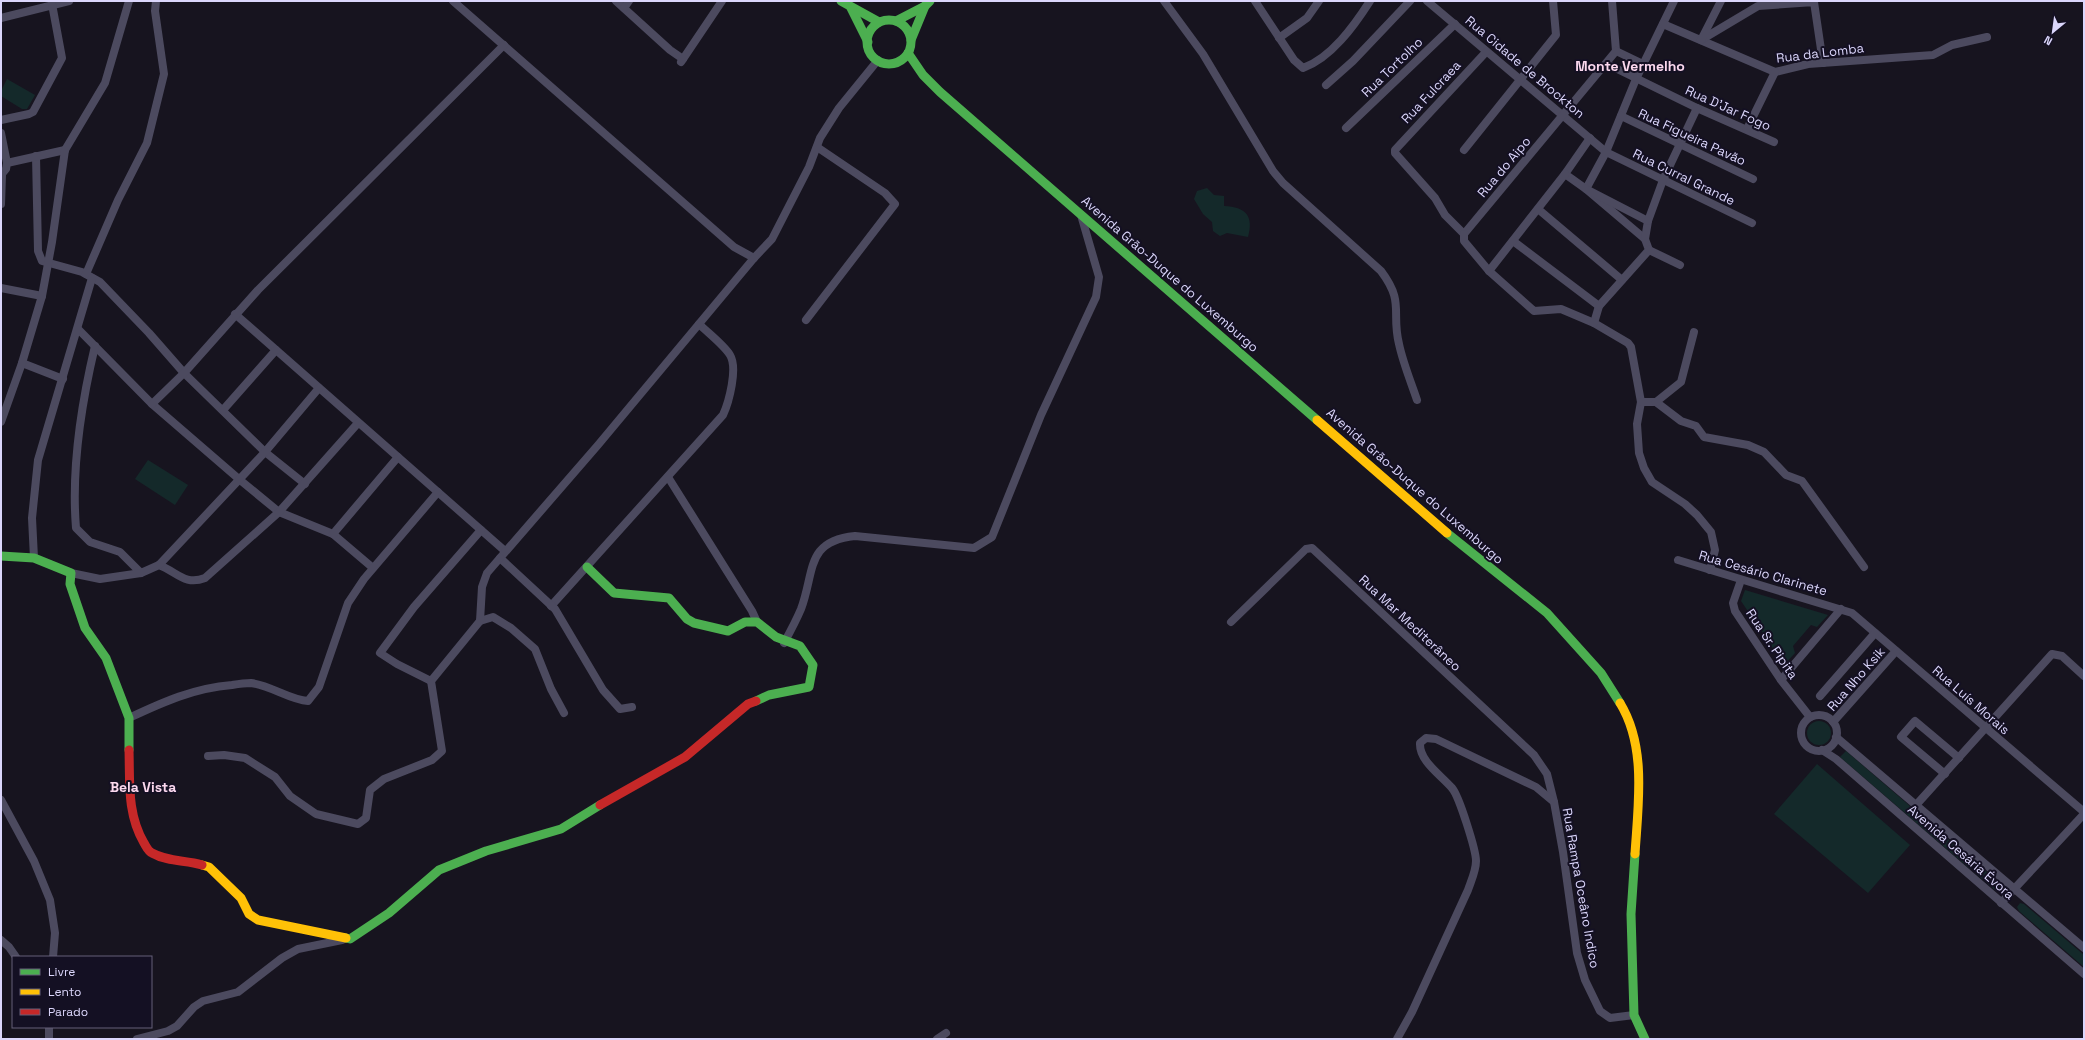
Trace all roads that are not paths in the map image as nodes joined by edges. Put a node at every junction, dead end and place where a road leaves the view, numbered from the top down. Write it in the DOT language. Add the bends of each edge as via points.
graph roads {
  1 [pos="69,1"];
  2 [pos="129,1"];
  3 [pos="156,1"];
  4 [pos="453,1"];
  5 [pos="616,1"];
  6 [pos="629,1"];
  7 [pos="722,1"];
  8 [pos="842,1"];
  9 [pos="1164,1"];
  10 [pos="1255,1"];
  11 [pos="1319,1"];
  12 [pos="1370,1"];
  13 [pos="1410,1"];
  14 [pos="1428,1"];
  15 [pos="1553,1"];
  16 [pos="1612,1"];
  17 [pos="1674,1"];
  18 [pos="1721,1"];
  19 [pos="52,4"];
  20 [pos="928,4"];
  21 [pos="624,8"];
  22 [pos="851,8"];
  23 [pos="1,18"];
  24 [pos="896,21"];
  25 [pos="879,22"];
  26 [pos="1455,24"];
  27 [pos="1663,24"];
  28 [pos="1987,37"];
  29 [pos="1280,38"];
  30 [pos="911,40"];
  31 [pos="1701,40"];
  32 [pos="868,42"];
  33 [pos="504,45"];
  34 [pos="1616,51"];
  35 [pos="1486,52"];
  36 [pos="908,53"];
  37 [pos="878,60"];
  38 [pos="897,62"];
  39 [pos="1823,63"];
  40 [pos="1607,64"];
  41 [pos="1643,64"];
  42 [pos="1775,72"];
  43 [pos="923,75"];
  44 [pos="1636,79"];
  45 [pos="1521,80"];
  46 [pos="1326,85"];
  47 [pos="1697,108"];
  48 [pos="1563,116"];
  49 [pos="1621,116"];
  50 [pos="1,120"];
  51 [pos="1346,128"];
  52 [pos="1747,129"];
  53 [pos="1,133"];
  54 [pos="1590,138"];
  55 [pos="1774,142"];
  56 [pos="1679,145"];
  57 [pos="817,147"];
  58 [pos="65,150"];
  59 [pos="1464,150"];
  60 [pos="1606,152"];
  61 [pos="36,156"];
  62 [pos="7,163"];
  63 [pos="1565,174"];
  64 [pos="2,175"];
  65 [pos="1754,179"];
  66 [pos="1663,180"];
  67 [pos="1586,189"];
  68 [pos="1,204"];
  69 [pos="1538,209"];
  70 [pos="1080,214"];
  71 [pos="1648,220"];
  72 [pos="1752,223"];
  73 [pos="1464,234"];
  74 [pos="1645,239"];
  75 [pos="1513,241"];
  76 [pos="1649,250"];
  77 [pos="754,258"];
  78 [pos="49,262"];
  79 [pos="1680,265"];
  80 [pos="1489,271"];
  81 [pos="89,276"];
  82 [pos="1622,280"];
  83 [pos="1,288"];
  84 [pos="42,296"];
  85 [pos="1599,306"];
  86 [pos="235,314"];
  87 [pos="806,320"];
  88 [pos="1594,323"];
  89 [pos="699,324"];
  90 [pos="78,329"];
  91 [pos="1694,332"];
  92 [pos="95,346"];
  93 [pos="276,350"];
  94 [pos="22,364"];
  95 [pos="184,373"];
  96 [pos="63,379"];
  97 [pos="319,388"];
  98 [pos="1417,400"];
  99 [pos="1641,402"];
  100 [pos="1656,402"];
  101 [pos="152,404"];
  102 [pos="223,410"];
  103 [pos="1,422"];
  104 [pos="358,423"];
  105 [pos="266,452"];
  106 [pos="398,457"];
  107 [pos="668,477"];
  108 [pos="240,480"];
  109 [pos="305,484"];
  110 [pos="438,492"];
  111 [pos="279,512"];
  112 [pos="481,530"];
  113 [pos="333,534"];
  114 [pos="505,551"];
  115 [pos="1,556"];
  116 [pos="34,558"];
  117 [pos="500,558"];
  118 [pos="1678,560"];
  119 [pos="159,566"];
  120 [pos="587,567"];
  121 [pos="1864,567"];
  122 [pos="373,568"];
  123 [pos="1710,570"];
  124 [pos="71,573"];
  125 [pos="141,573"];
  126 [pos="1741,580"];
  127 [pos="551,606"];
  128 [pos="1841,609"];
  129 [pos="480,621"];
  130 [pos="757,622"];
  131 [pos="1231,622"];
  132 [pos="1875,633"];
  133 [pos="784,642"];
  134 [pos="1896,651"];
  135 [pos="2084,676"];
  136 [pos="1781,680"];
  137 [pos="431,681"];
  138 [pos="1820,696"];
  139 [pos="632,707"];
  140 [pos="564,713"];
  141 [pos="129,718"];
  142 [pos="1810,718"];
  143 [pos="1833,722"];
  144 [pos="1985,727"];
  145 [pos="1836,737"];
  146 [pos="1822,750"];
  147 [pos="208,756"];
  148 [pos="1959,758"];
  149 [pos="1945,774"];
  150 [pos="1554,802"];
  151 [pos="2,803"];
  152 [pos="1917,804"];
  153 [pos="2084,813"];
  154 [pos="2014,889"];
  155 [pos="2001,903"];
  156 [pos="350,939"];
  157 [pos="1,940"];
  158 [pos="2084,948"];
  159 [pos="15,956"];
  160 [pos="53,956"];
  161 [pos="2084,974"];
  162 [pos="1634,1015"];
  163 [pos="49,1028"];
  164 [pos="946,1033"];
  165 [pos="49,1039"];
  166 [pos="137,1039"];
  167 [pos="937,1039"];
  168 [pos="1397,1039"];
  169 [pos="1645,1039"];
  1 -- 19 [label="street"];
  2 -- 58 [label="street" via="105,83"];
  3 -- 81 [label="street" via="155,11 164,74 154,117 147,143 118,200"];
  4 -- 33 [label="street"];
  5 -- 21 [label="street"];
  6 -- 21 [label="street"];
  7 -- 21 [label="street" via="682,61"];
  8 -- 22 [label="main road"];
  9 -- 98 [label="street" via="1203,54 1273,171 1283,183 1381,271 1389,282 1397,306 1399,344"];
  10 -- 29 [label="street"];
  11 -- 29 [label="street" via="1307,18"];
  12 -- 29 [label="street" via="1352,28 1314,64 1303,68 1299,66"];
  13 -- 46 [label="street" via="1353,61"];
  14 -- 26 [label="street, Rua Cidade de Brockton"];
  15 -- 45 [label="street" via="1556,35"];
  16 -- 34 [label="street"];
  17 -- 27 [label="street"];
  18 -- 31 [label="street"];
  19 -- 23 [label="street"];
  19 -- 50 [label="street" via="62,58 33,112"];
  20 -- 24 [label="main road"];
  20 -- 30 [label="main road"];
  22 -- 25 [label="main road"];
  22 -- 32 [label="main road"];
  24 -- 25 [label="main road"];
  24 -- 30 [label="main road" via="907,30"];
  25 -- 32 [label="main road" via="871,31"];
  26 -- 35 [label="street, Rua Cidade de Brockton"];
  26 -- 51 [label="street, Rua Tortolho"];
  27 -- 31 [label="street, Rua da Lomba"];
  27 -- 41 [label="street"];
  28 -- 39 [label="street, Rua da Lomba" via="1952,45 1933,55"];
  30 -- 36 [label="main road"];
  31 -- 39 [label="street" via="1758,6 1814,2"];
  31 -- 42 [label="street, Rua da Lomba"];
  32 -- 37 [label="main road" via="871,52"];
  33 -- 77 [label="street" via="734,247"];
  33 -- 86 [label="street"];
  34 -- 40 [label="street, Rua do Aipo"];
  34 -- 41 [label="street"];
  35 -- 45 [label="street, Rua Cidade de Brockton"];
  35 -- 73 [label="street, Rua Fulcraea" via="1395,150 1435,198 1445,215"];
  36 -- 38 [label="main road"];
  36 -- 43 [label="main road, Avenida Grão-Duque do Luxemburgo"];
  37 -- 38 [label="main road" via="887,63"];
  37 -- 57 [label="street" via="839,108"];
  38 -- 43 [label="main road, Avenida Grão-Duque do Luxemburgo"];
  39 -- 42 [label="street, Rua da Lomba"];
  40 -- 44 [label="street, Rua D'Jar Fogo"];
  40 -- 48 [label="street, Rua do Aipo"];
  41 -- 44 [label="street"];
  42 -- 52 [label="street"];
  43 -- 70 [label="main road, Avenida Grão-Duque do Luxemburgo"];
  44 -- 47 [label="street, Rua D'Jar Fogo"];
  44 -- 49 [label="street"];
  45 -- 48 [label="street, Rua Cidade de Brockton"];
  45 -- 59 [label="street"];
  47 -- 52 [label="street, Rua D'Jar Fogo"];
  47 -- 56 [label="street"];
  48 -- 54 [label="street, Rua Cidade de Brockton"];
  48 -- 73 [label="street, Rua do Aipo"];
  49 -- 56 [label="street, Rua Figueira Pavão"];
  49 -- 60 [label="street"];
  52 -- 55 [label="street, Rua D'Jar Fogo"];
  53 -- 62 [label="street"];
  54 -- 60 [label="street, Rua Cidade de Brockton"];
  54 -- 63 [label="street"];
  56 -- 65 [label="street, Rua Figueira Pavão"];
  56 -- 66 [label="street"];
  57 -- 77 [label="street" via="772,240"];
  57 -- 87 [label="street" via="885,193 895,204"];
  58 -- 61 [label="street"];
  58 -- 78 [label="street"];
  60 -- 66 [label="street, Rua Curral Grande"];
  60 -- 67 [label="street"];
  61 -- 62 [label="street"];
  61 -- 78 [label="street" via="38,251 42,261"];
  62 -- 64 [label="street"];
  63 -- 67 [label="street"];
  63 -- 69 [label="street"];
  64 -- 68 [label="street"];
  66 -- 71 [label="street"];
  66 -- 72 [label="street, Rua Curral Grande"];
  67 -- 71 [label="street"];
  67 -- 74 [label="street"];
  69 -- 75 [label="street"];
  69 -- 82 [label="street"];
  70 -- 133 [label="street" via="1099,276 1096,297 1040,415 992,537 974,548 855,536 838,537 826,543 815,556 800,609"];
  70 -- 162 [label="main road, Avenida Grão-Duque do Luxemburgo" via="1236,348 1380,477 1547,613 1601,673 1628,721 1634,737 1638,767 1631,914"];
  71 -- 74 [label="street"];
  73 -- 80 [label="street" via="1464,241"];
  74 -- 76 [label="street"];
  75 -- 80 [label="street"];
  75 -- 85 [label="street"];
  76 -- 79 [label="street"];
  76 -- 82 [label="street"];
  77 -- 89 [label="street"];
  78 -- 81 [label="street"];
  78 -- 84 [label="street"];
  80 -- 88 [label="street" via="1534,311 1560,309"];
  81 -- 90 [label="street"];
  81 -- 95 [label="street" via="100,282"];
  82 -- 85 [label="street"];
  83 -- 84 [label="street"];
  84 -- 94 [label="street"];
  85 -- 88 [label="street"];
  86 -- 93 [label="street"];
  86 -- 95 [label="street"];
  88 -- 99 [label="street" via="1632,347"];
  89 -- 107 [label="street" via="731,355 733,376 729,402 723,415"];
  89 -- 114 [label="street"];
  90 -- 92 [label="street"];
  90 -- 96 [label="street"];
  91 -- 100 [label="street" via="1681,382"];
  92 -- 101 [label="street"];
  92 -- 125 [label="street" via="75,464 73,496 76,528 90,542 120,552"];
  93 -- 97 [label="street"];
  93 -- 102 [label="street"];
  94 -- 96 [label="street"];
  94 -- 103 [label="street"];
  95 -- 101 [label="street"];
  95 -- 102 [label="street"];
  96 -- 116 [label="street" via="38,460 32,518"];
  97 -- 104 [label="street"];
  97 -- 105 [label="street"];
  99 -- 100 [label="street"];
  99 -- 123 [label="street" via="1637,424 1639,454 1648,478 1697,515 1711,532 1715,550"];
  100 -- 121 [label="street" via="1681,421 1696,426 1704,437 1764,452 1786,475 1802,481"];
  101 -- 108 [label="street"];
  102 -- 105 [label="street"];
  104 -- 106 [label="street"];
  104 -- 109 [label="street"];
  105 -- 108 [label="street"];
  105 -- 109 [label="street"];
  106 -- 110 [label="street"];
  106 -- 113 [label="street"];
  107 -- 120 [label="street"];
  107 -- 130 [label="street" via="741,592"];
  108 -- 111 [label="street"];
  108 -- 119 [label="street"];
  109 -- 111 [label="street"];
  110 -- 112 [label="street"];
  110 -- 122 [label="street"];
  111 -- 113 [label="street"];
  111 -- 119 [label="street" via="204,578 196,582 186,580 173,570"];
  112 -- 114 [label="street"];
  112 -- 137 [label="street" via="414,607 380,653"];
  113 -- 122 [label="street"];
  114 -- 117 [label="street"];
  115 -- 116 [label="main road"];
  116 -- 124 [label="main road"];
  117 -- 127 [label="street"];
  117 -- 129 [label="street" via="487,573 482,587"];
  118 -- 123 [label="street, Rua Cesário Clarinete"];
  119 -- 125 [label="street"];
  120 -- 127 [label="street"];
  120 -- 130 [label="main road" via="614,593 669,598 687,619 694,623 728,631 745,622"];
  122 -- 141 [label="street" via="348,603 319,687 308,701 298,700 284,692 250,683 220,686 175,696"];
  123 -- 126 [label="street, Rua Cesário Clarinete"];
  124 -- 125 [label="street" via="100,579"];
  124 -- 141 [label="main road" via="70,584 85,628 106,658"];
  126 -- 128 [label="street, Rua Cesário Clarinete"];
  126 -- 136 [label="street, Rua Sr. Pipita" via="1733,607"];
  127 -- 139 [label="street" via="604,690 620,709"];
  128 -- 132 [label="street, Rua Luís Morais" via="1852,613"];
  128 -- 136 [label="street"];
  129 -- 137 [label="street"];
  129 -- 140 [label="street" via="493,617 511,628 535,649"];
  130 -- 133 [label="main road"];
  131 -- 150 [label="street, Rua Mar Mediterâneo" via="1306,549 1312,548 1534,755 1547,774"];
  132 -- 134 [label="street, Rua Luís Morais"];
  132 -- 138 [label="street"];
  133 -- 156 [label="main road" via="800,646 813,665 809,687 768,695 748,704 685,757 562,829 486,851 439,870 389,913"];
  134 -- 143 [label="street, Rua Nho Ksik"];
  134 -- 144 [label="street, Rua Luís Morais"];
  135 -- 144 [label="street" via="2062,656 2052,654"];
  136 -- 142 [label="street, Rua Sr. Pipita"];
  137 -- 147 [label="street" via="442,751 432,760 384,779 370,790 366,818 358,824 316,814 290,796 275,777 245,758 224,754"];
  141 -- 156 [label="main road" via="130,806 137,831 150,852 174,861 209,866 241,898 249,914 258,920"];
  142 -- 143 [label="street" via="1820,715"];
  142 -- 146 [label="street" via="1801,729 1803,740 1811,748"];
  143 -- 145 [label="street"];
  144 -- 148 [label="street"];
  144 -- 153 [label="street, Rua Luís Morais"];
  145 -- 146 [label="street" via="1831,746"];
  145 -- 152 [label="street, Avenida Cesária Évora"];
  146 -- 155 [label="street, Avenida Cesária Évora" via="1836,759"];
  148 -- 149 [label="street"];
  148 -- 149 [label="street" via="1915,721 1901,737"];
  149 -- 152 [label="street"];
  150 -- 162 [label="street, Rua Rampa Oceâno Indico" via="1578,953 1585,980 1600,1011 1610,1018"];
  150 -- 168 [label="street, Rua Rampa Oceâno Indico" via="1536,787 1436,740 1426,738 1420,743 1422,756 1453,790 1476,860 1468,890"];
  151 -- 160 [label="street" via="34,861 50,900 55,932"];
  152 -- 154 [label="street, Avenida Cesária Évora"];
  153 -- 154 [label="street"];
  154 -- 155 [label="street"];
  154 -- 158 [label="street, Avenida Cesária Évora"];
  155 -- 161 [label="street, Avenida Cesária Évora"];
  156 -- 166 [label="street" via="326,942 298,950 282,958 238,992 203,1000 177,1026"];
  157 -- 159 [label="street"];
  162 -- 169 [label="main road, Avenida Grão-Duque do Luxemburgo"];
  163 -- 165 [label="street"];
  164 -- 167 [label="street"];
}
